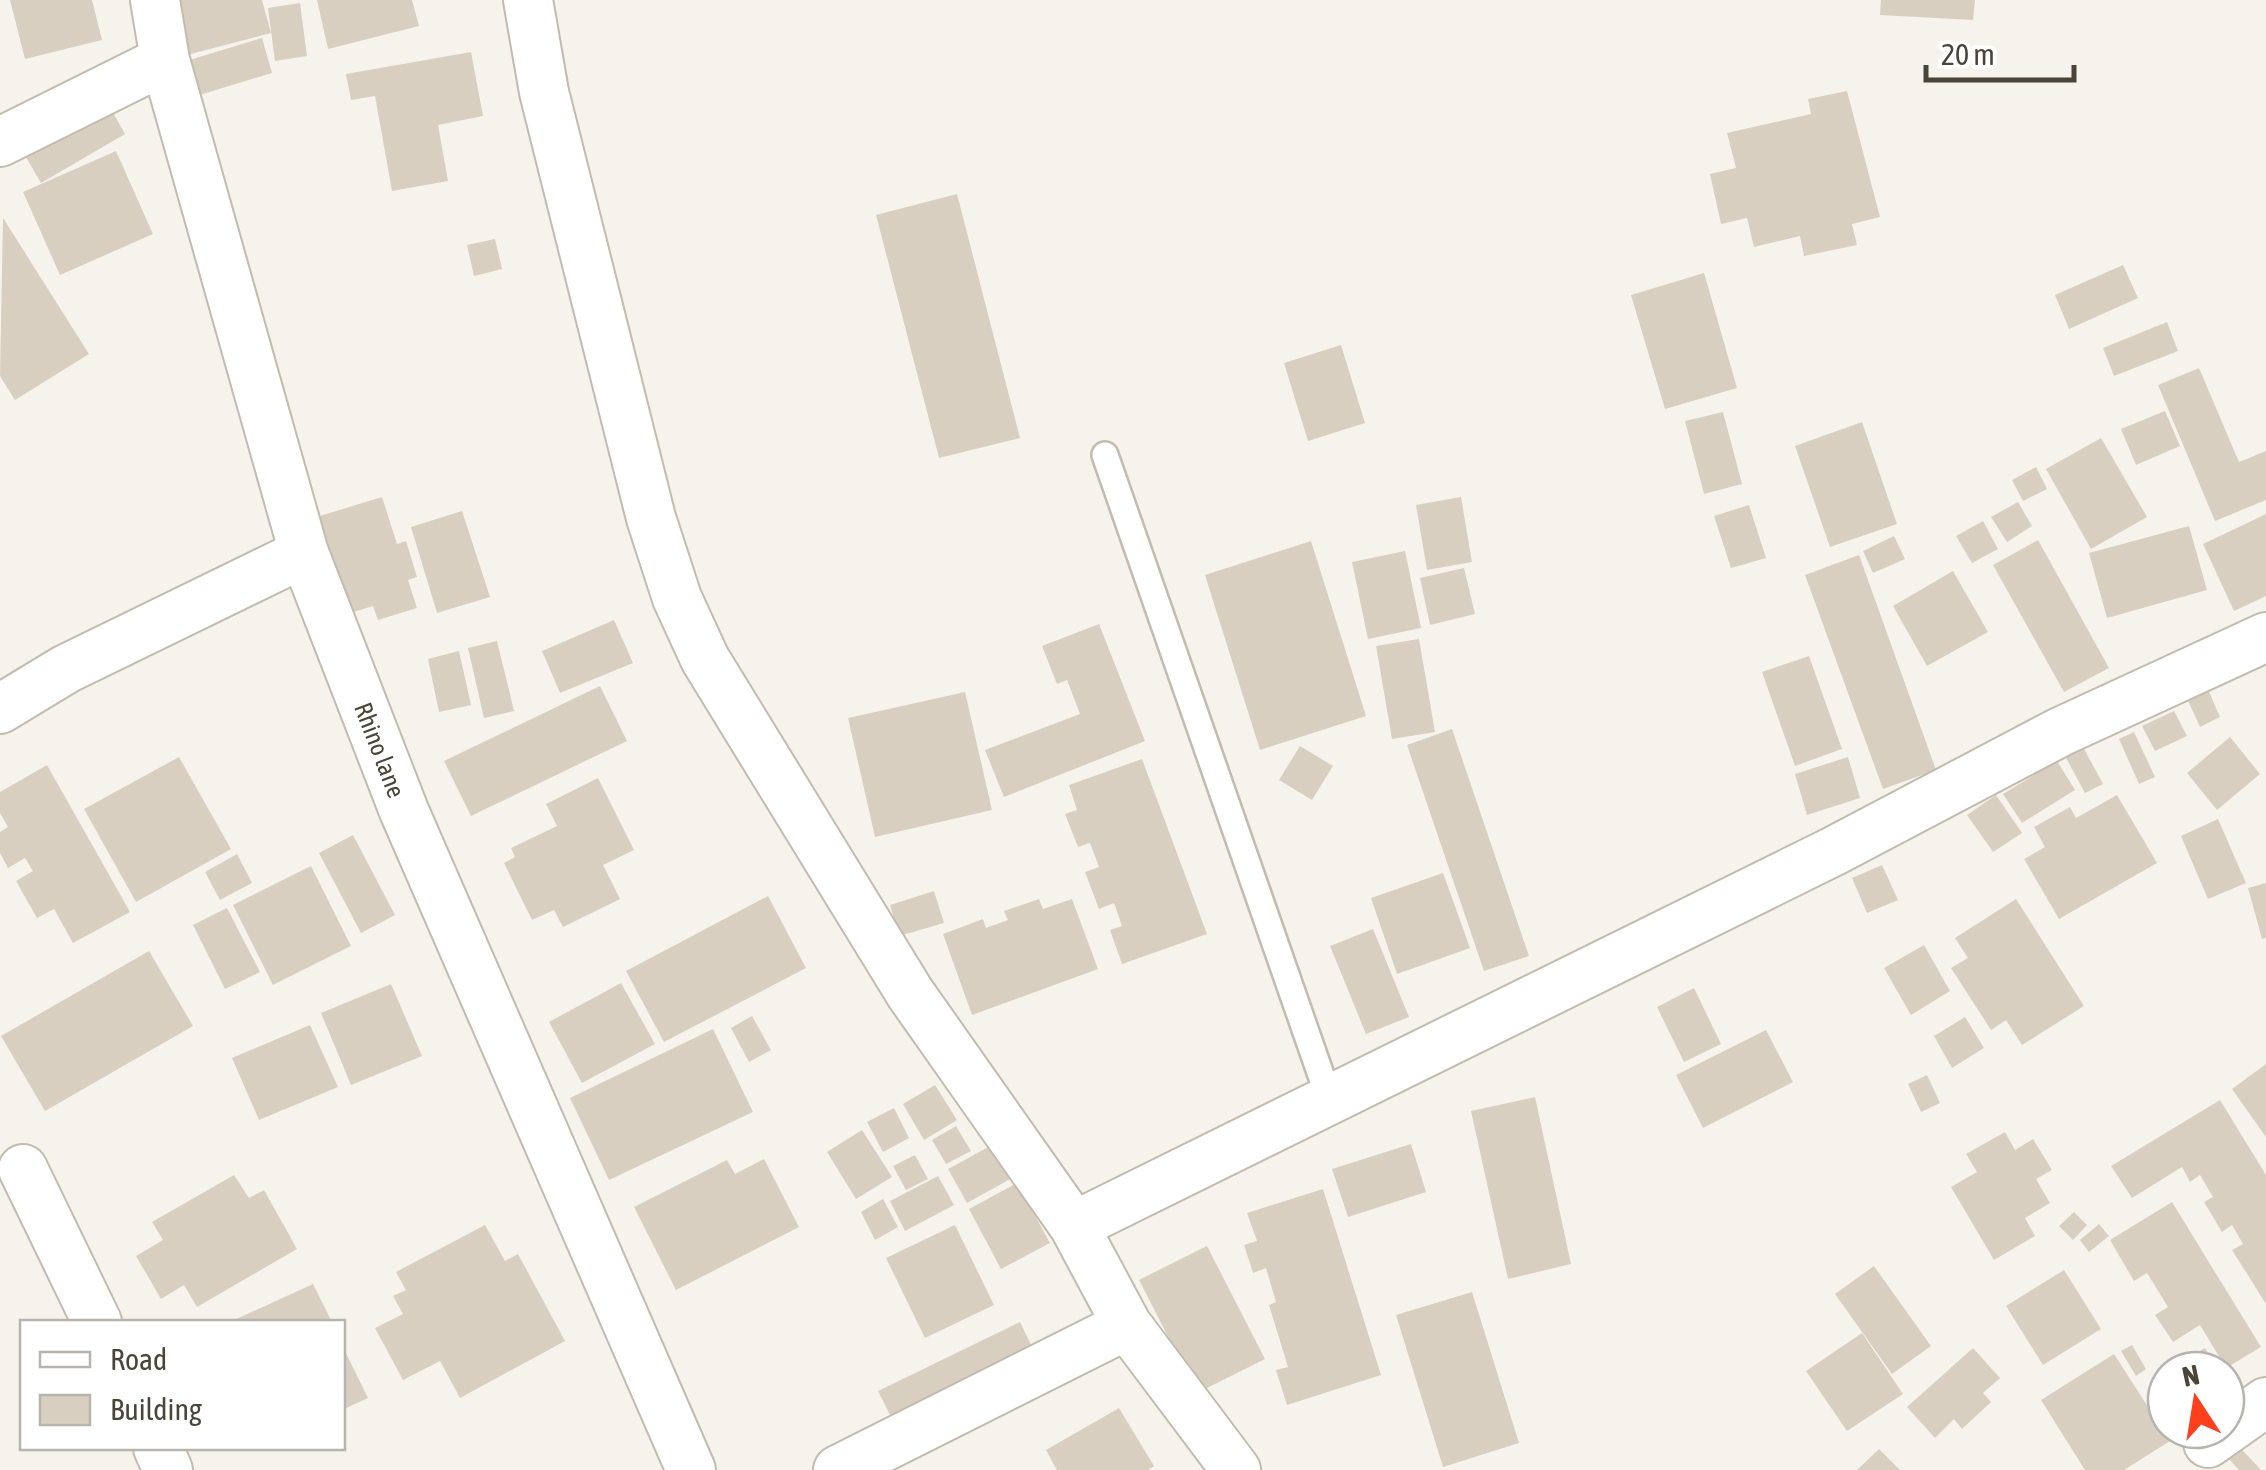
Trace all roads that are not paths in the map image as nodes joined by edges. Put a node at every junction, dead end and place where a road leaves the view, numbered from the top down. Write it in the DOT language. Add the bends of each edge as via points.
graph roads {
  1 [pos="155,0"];
  2 [pos="528,0"];
  3 [pos="165,60"];
  4 [pos="0,142"];
  5 [pos="1105,455"];
  6 [pos="304,553"];
  7 [pos="2266,636"];
  8 [pos="0,709"];
  9 [pos="1329,1098"];
  10 [pos="23,1169"];
  11 [pos="1074,1226"];
  12 [pos="96,1320"];
  13 [pos="1127,1326"];
  14 [pos="691,1470"];
  15 [pos="838,1470"];
  16 [pos="1236,1470"];
  1 -- 3 [label="street, Rhino lane"];
  2 -- 11 [label="street" via="544,92 677,598 744,726 910,992"];
  3 -- 4 [label="street"];
  3 -- 6 [label="street, Rhino lane"];
  5 -- 9 [label="lane"];
  6 -- 8 [label="street" via="66,669"];
  6 -- 14 [label="street, Rhino lane" via="404,811"];
  7 -- 9 [label="street"];
  9 -- 11 [label="street"];
  10 -- 12 [label="street"];
  11 -- 13 [label="street"];
  13 -- 15 [label="street"];
  13 -- 16 [label="street"];
}
